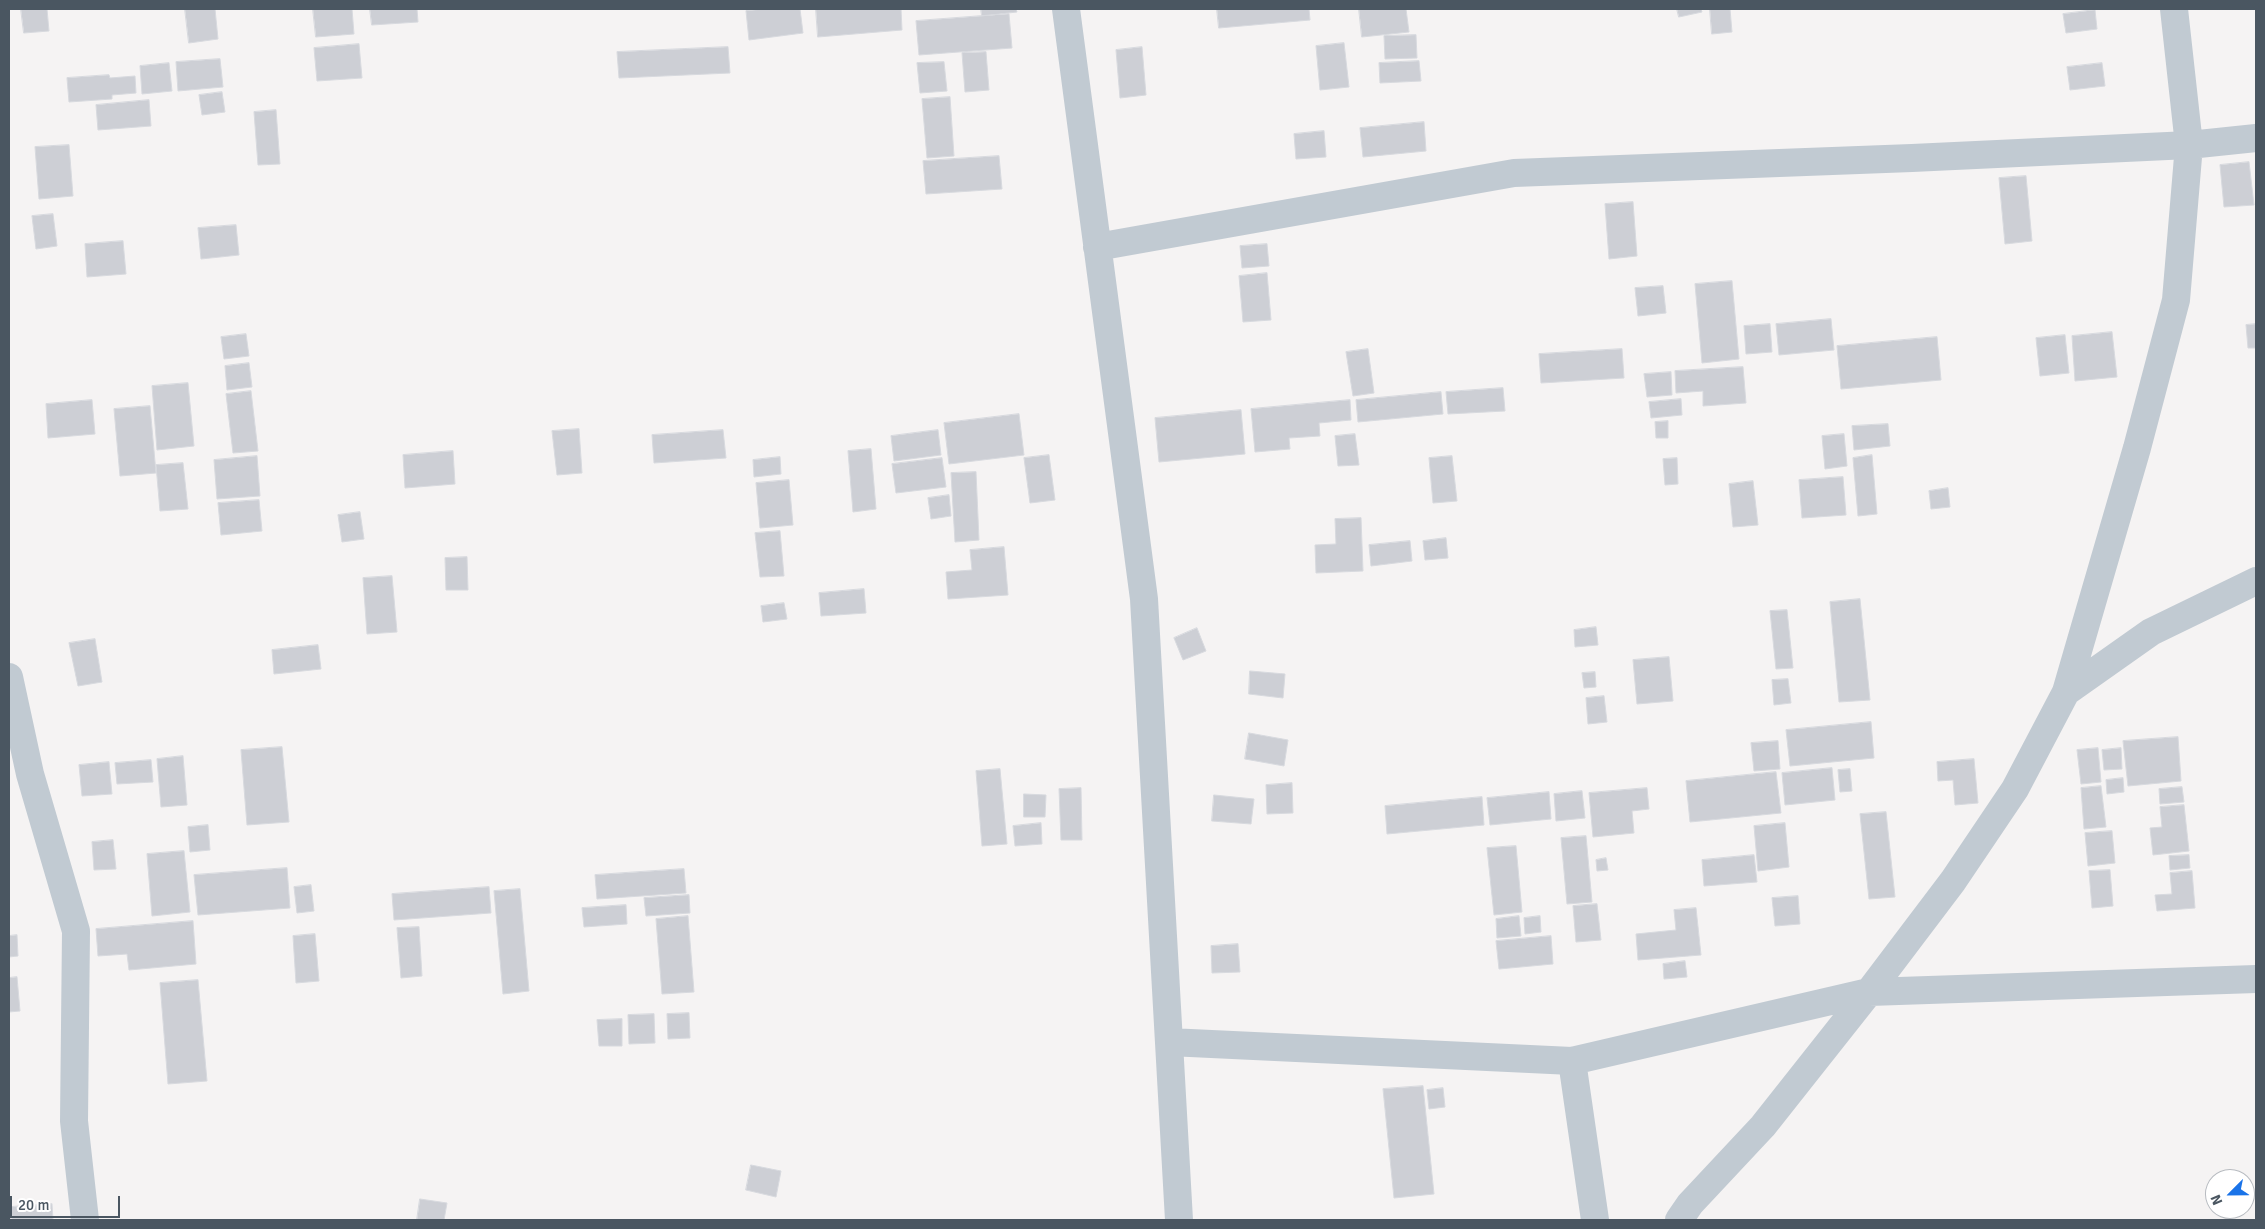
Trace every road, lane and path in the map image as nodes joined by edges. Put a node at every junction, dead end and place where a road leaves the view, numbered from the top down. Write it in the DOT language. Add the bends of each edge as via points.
graph roads {
  1 [pos="1066,9"];
  2 [pos="2174,9"];
  3 [pos="2256,138"];
  4 [pos="2189,145"];
  5 [pos="1097,247"];
  6 [pos="2256,582"];
  7 [pos="9,677"];
  8 [pos="2066,692"];
  9 [pos="2256,979"];
  10 [pos="1869,992"];
  11 [pos="1169,1042"];
  12 [pos="1572,1061"];
  13 [pos="85,1220"];
  14 [pos="1179,1220"];
  15 [pos="1595,1220"];
  16 [pos="1680,1220"];
  1 -- 5 [label="street"];
  2 -- 4 [label="street"];
  3 -- 4 [label="street"];
  4 -- 5 [label="street" via="1514,173"];
  4 -- 8 [label="street" via="2176,300"];
  5 -- 11 [label="street" via="1144,599"];
  6 -- 8 [label="street" via="2151,632"];
  7 -- 13 [label="street" via="30,774 76,931 74,1121"];
  8 -- 10 [label="street" via="2015,788 1953,881"];
  9 -- 10 [label="street"];
  10 -- 12 [label="street"];
  10 -- 16 [label="street" via="1762,1126 1690,1204"];
  11 -- 12 [label="street"];
  11 -- 14 [label="street"];
  12 -- 15 [label="street"];
}
